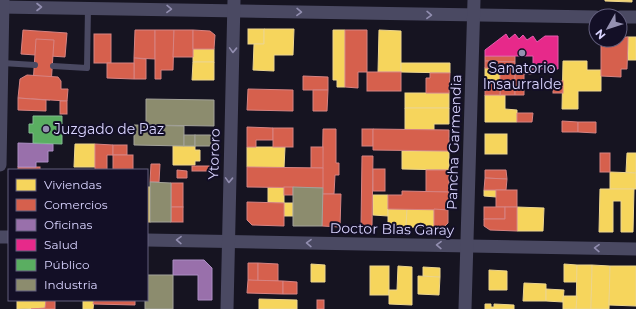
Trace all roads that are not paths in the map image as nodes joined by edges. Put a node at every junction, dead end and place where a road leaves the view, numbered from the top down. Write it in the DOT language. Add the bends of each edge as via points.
graph roads {
  1 [pos="474,0"];
  2 [pos="2,5"];
  3 [pos="234,6"];
  4 [pos="88,8"];
  5 [pos="474,15"];
  6 [pos="588,17"];
  7 [pos="2,63"];
  8 [pos="35,65"];
  9 [pos="53,66"];
  10 [pos="0,165"];
  11 [pos="148,240"];
  12 [pos="228,242"];
  13 [pos="466,246"];
  14 [pos="636,249"];
  15 [pos="227,309"];
  16 [pos="465,309"];
  1 -- 5 [label="street, Pancha Garmendia"];
  2 -- 4 [label="street, one-way"];
  2 -- 7 [label="street"];
  4 -- 3 [label="street, one-way"];
  3 -- 5 [label="street, one-way"];
  3 -- 12 [label="street, Ytororo, one-way"];
  4 -- 9 [label="lane" via="86,68"];
  5 -- 6 [label="street"];
  5 -- 13 [label="street, Pancha Garmendia"];
  7 -- 8 [label="lane"];
  7 -- 10 [label="street"];
  12 -- 11 [label="street, Doctor Blas Garay, one-way"];
  13 -- 12 [label="street, Doctor Blas Garay, one-way"];
  12 -- 15 [label="street, Ytororo"];
  14 -- 13 [label="street, Doctor Blas Garay, one-way"];
  13 -- 16 [label="street, Pancha Garmendia"];
}
